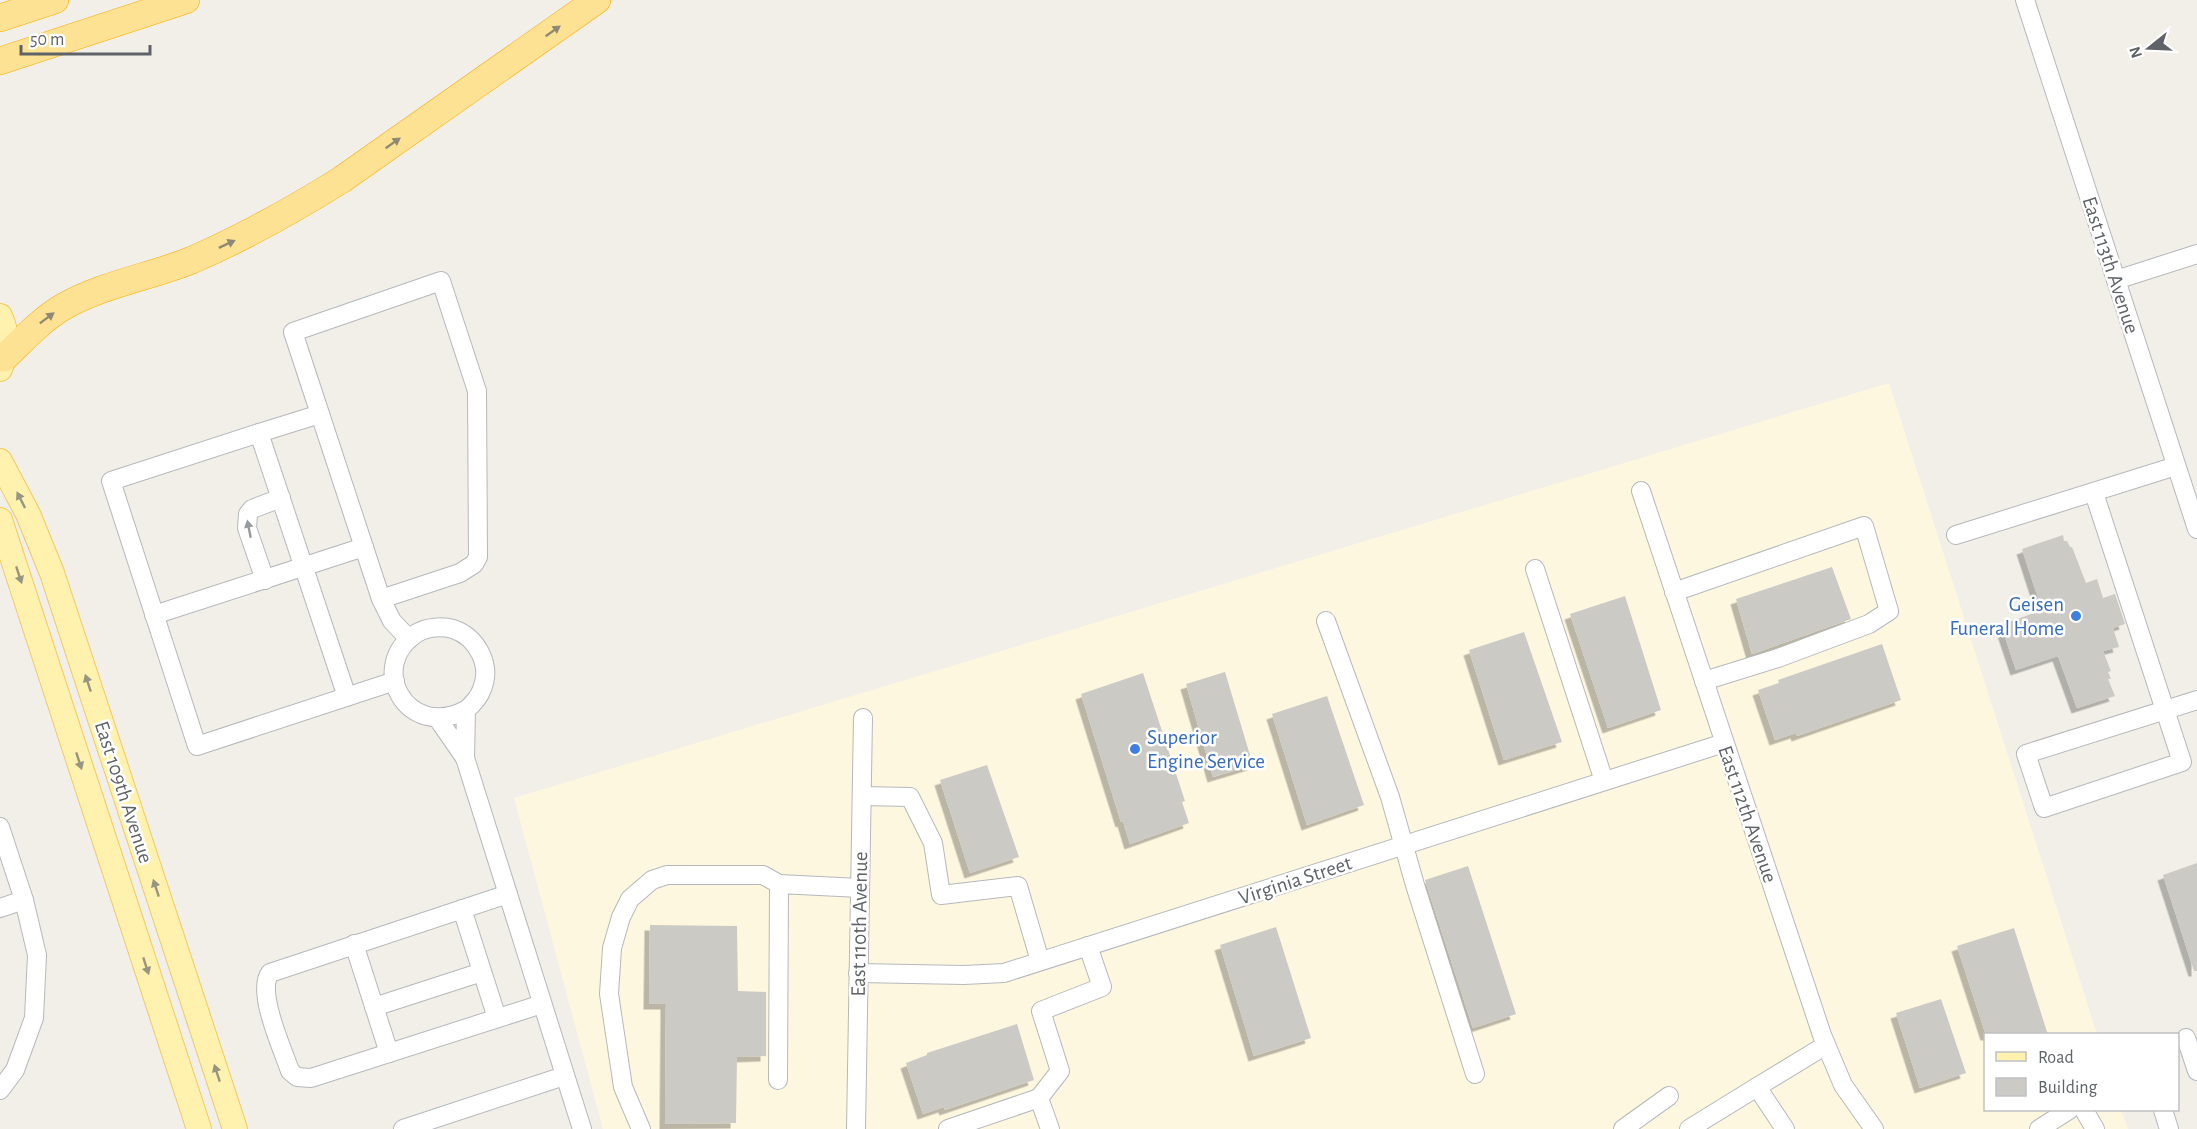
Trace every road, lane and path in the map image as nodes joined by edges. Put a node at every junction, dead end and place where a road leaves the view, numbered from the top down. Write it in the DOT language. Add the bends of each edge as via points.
graph roads {
  1 [pos="55,0"];
  2 [pos="186,0"];
  3 [pos="597,0"];
  4 [pos="2025,0"];
  5 [pos="0,18"];
  6 [pos="0,61"];
  7 [pos="2197,254"];
  8 [pos="2116,280"];
  9 [pos="0,316"];
  10 [pos="1,367"];
  11 [pos="320,414"];
  12 [pos="259,433"];
  13 [pos="0,460"];
  14 [pos="2176,466"];
  15 [pos="1641,491"];
  16 [pos="2094,493"];
  17 [pos="281,498"];
  18 [pos="0,520"];
  19 [pos="2197,529"];
  20 [pos="1956,536"];
  21 [pos="364,547"];
  22 [pos="304,567"];
  23 [pos="1535,569"];
  24 [pos="265,580"];
  25 [pos="1674,592"];
  26 [pos="381,599"];
  27 [pos="154,615"];
  28 [pos="1326,621"];
  29 [pos="409,639"];
  30 [pos="395,681"];
  31 [pos="1704,681"];
  32 [pos="347,697"];
  33 [pos="2197,700"];
  34 [pos="466,710"];
  35 [pos="2165,711"];
  36 [pos="863,718"];
  37 [pos="438,719"];
  38 [pos="1724,743"];
  39 [pos="465,758"];
  40 [pos="1604,781"];
  41 [pos="861,796"];
  42 [pos="0,827"];
  43 [pos="1403,845"];
  44 [pos="779,884"];
  45 [pos="860,888"];
  46 [pos="508,894"];
  47 [pos="24,900"];
  48 [pos="0,908"];
  49 [pos="462,909"];
  50 [pos="354,944"];
  51 [pos="1088,946"];
  52 [pos="1040,961"];
  53 [pos="482,972"];
  54 [pos="858,973"];
  55 [pos="542,1004"];
  56 [pos="374,1007"];
  57 [pos="497,1018"];
  58 [pos="2187,1039"];
  59 [pos="1826,1045"];
  60 [pos="389,1053"];
  61 [pos="2197,1071"];
  62 [pos="1475,1074"];
  63 [pos="564,1076"];
  64 [pos="778,1080"];
  65 [pos="1757,1087"];
  66 [pos="0,1090"];
  67 [pos="1669,1096"];
  68 [pos="1039,1098"];
  69 [pos="2067,1111"];
  70 [pos="2085,1111"];
  71 [pos="2163,1111"];
  72 [pos="199,1129"];
  73 [pos="235,1129"];
  74 [pos="403,1129"];
  75 [pos="582,1129"];
  76 [pos="641,1129"];
  77 [pos="856,1129"];
  78 [pos="948,1129"];
  79 [pos="1050,1129"];
  80 [pos="1623,1129"];
  81 [pos="1689,1129"];
  82 [pos="1785,1129"];
  83 [pos="1874,1129"];
  84 [pos="2039,1129"];
  85 [pos="2095,1129"];
  86 [pos="2169,1129"];
  1 -- 5 [label="highway"];
  2 -- 6 [label="highway"];
  10 -- 3 [label="highway, one-way" via="38,325 70,303 189,261 303,204"];
  4 -- 8 [label="street, East 113th Avenue"];
  7 -- 8 [label="street"];
  8 -- 14 [label="street, East 113th Avenue"];
  9 -- 10 [label="main road" via="6,337"];
  11 -- 12 [label="street"];
  11 -- 21 [label="street"];
  11 -- 26 [label="street" via="293,332 441,281 477,391 478,556 474,564 460,573"];
  12 -- 17 [label="street"];
  12 -- 27 [label="street" via="111,481"];
  73 -- 13 [label="main road, East 109th Avenue, one-way" via="52,573"];
  14 -- 16 [label="street"];
  14 -- 19 [label="street, East 113th Avenue"];
  15 -- 25 [label="street, East 112th Avenue"];
  16 -- 20 [label="street"];
  16 -- 35 [label="street"];
  17 -- 22 [label="street"];
  24 -- 17 [label="street, one-way" via="247,520 252,509"];
  18 -- 72 [label="main road, East 109th Avenue, one-way"];
  21 -- 22 [label="street"];
  21 -- 26 [label="street"];
  22 -- 24 [label="street"];
  22 -- 32 [label="street"];
  23 -- 40 [label="street"];
  24 -- 27 [label="street"];
  25 -- 31 [label="street, East 112th Avenue"];
  25 -- 31 [label="street" via="1864,526 1889,611 1869,624"];
  26 -- 29 [label="street" via="392,621"];
  27 -- 32 [label="street" via="197,746"];
  28 -- 43 [label="street" via="1390,797"];
  29 -- 30 [label="street" via="399,651"];
  29 -- 34 [label="street" via="422,630 437,627 466,635 476,645 483,658 484,680 476,700"];
  30 -- 32 [label="street"];
  30 -- 37 [label="street" via="410,708"];
  31 -- 38 [label="street, East 112th Avenue"];
  33 -- 35 [label="street"];
  34 -- 37 [label="street"];
  34 -- 39 [label="street"];
  35 -- 35 [label="street" via="2026,754 2044,808 2182,762"];
  36 -- 41 [label="street, East 110th Avenue"];
  37 -- 39 [label="street"];
  38 -- 40 [label="street, Virginia Street"];
  38 -- 59 [label="street, East 112th Avenue"];
  39 -- 46 [label="street"];
  40 -- 43 [label="street, Virginia Street"];
  41 -- 45 [label="street, East 110th Avenue"];
  41 -- 52 [label="street" via="910,797 933,843 941,895 1018,886"];
  42 -- 47 [label="street"];
  43 -- 51 [label="street, Virginia Street"];
  43 -- 62 [label="street"];
  44 -- 45 [label="street"];
  44 -- 64 [label="street"];
  44 -- 76 [label="street" via="763,875 667,875 652,880 630,899 612,948 609,994 623,1087"];
  45 -- 54 [label="street, East 110th Avenue"];
  46 -- 49 [label="street"];
  46 -- 55 [label="street"];
  47 -- 48 [label="street"];
  47 -- 66 [label="street" via="37,955 34,1018 15,1070"];
  49 -- 50 [label="street"];
  49 -- 53 [label="street"];
  50 -- 56 [label="street"];
  50 -- 60 [label="street" via="270,973 266,978 266,998 290,1071 297,1077 311,1078"];
  51 -- 52 [label="street, Virginia Street"];
  51 -- 68 [label="street" via="1102,987 1041,1011 1060,1071"];
  52 -- 54 [label="street, Virginia Street" via="1004,973"];
  53 -- 56 [label="street"];
  53 -- 57 [label="street"];
  54 -- 77 [label="street, East 110th Avenue"];
  55 -- 57 [label="street"];
  55 -- 63 [label="street"];
  56 -- 60 [label="street"];
  57 -- 60 [label="street"];
  58 -- 61 [label="street"];
  59 -- 65 [label="street"];
  59 -- 83 [label="street, East 112th Avenue" via="1843,1085"];
  63 -- 74 [label="street"];
  63 -- 75 [label="street"];
  65 -- 81 [label="street"];
  65 -- 82 [label="street"];
  67 -- 80 [label="street"];
  68 -- 78 [label="street"];
  68 -- 79 [label="street"];
  69 -- 84 [label="street"];
  70 -- 85 [label="street"];
  71 -- 86 [label="street"];
}
